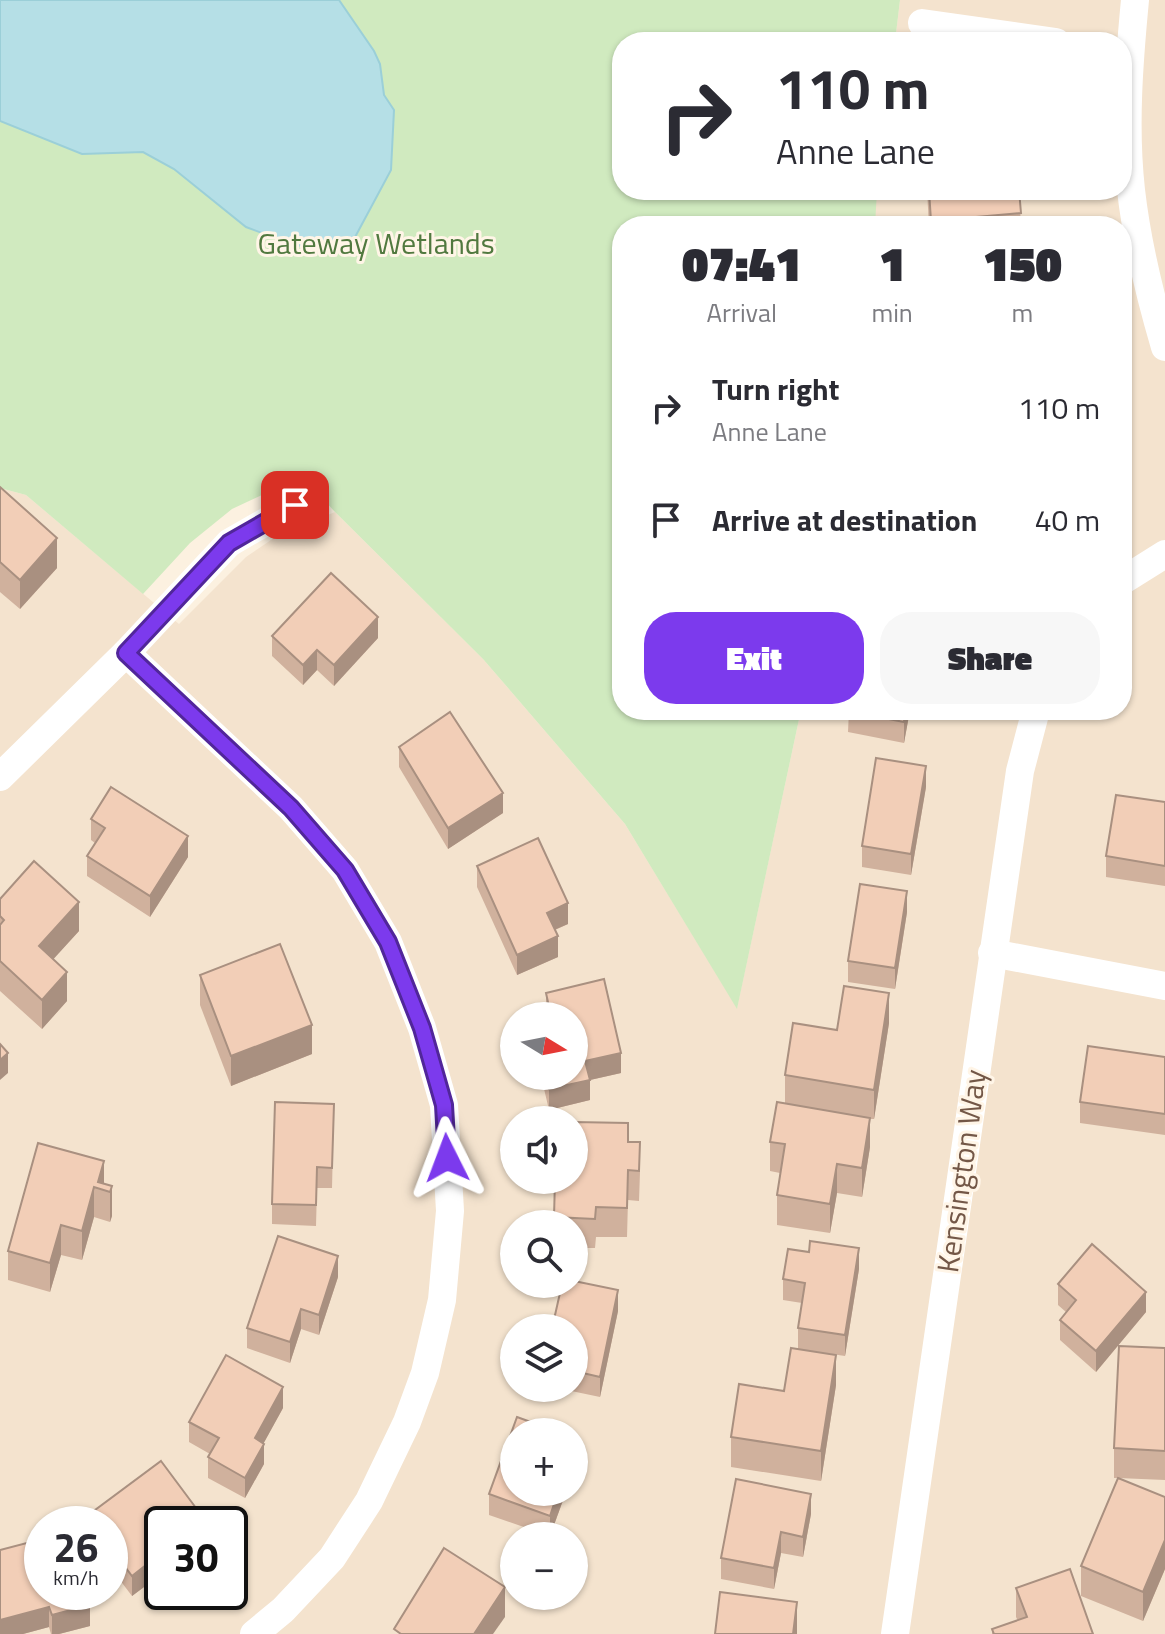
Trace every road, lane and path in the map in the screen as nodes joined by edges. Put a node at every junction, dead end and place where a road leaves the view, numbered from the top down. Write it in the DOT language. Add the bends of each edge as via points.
graph roads {
  1 [pos="1135,0"];
  2 [pos="922,23"];
  3 [pos="985,32"];
  4 [pos="1129,32"];
  5 [pos="1132,196"];
  6 [pos="1165,347"];
  7 [pos="295,505"];
  8 [pos="1165,554"];
  9 [pos="1132,575"];
  10 [pos="126,653"];
  11 [pos="1033,720"];
  12 [pos="0,777"];
  13 [pos="992,953"];
  14 [pos="1165,986"];
  15 [pos="254,1634"];
  16 [pos="895,1634"];
  1 -- 4 [label="street"];
  2 -- 3 [label="street"];
  5 -- 6 [label="street"];
  7 -- 10 [label="street" via="229,543"];
  8 -- 9 [label="street"];
  10 -- 12 [label="street"];
  10 -- 15 [label="street" via="291,808 345,870 388,942 422,1028 444,1105 450,1211 442,1300 425,1373 369,1501 332,1558"];
  11 -- 13 [label="street, Kensington Way" via="1020,771"];
  13 -- 14 [label="street"];
  13 -- 16 [label="street, Kensington Way"];
}
